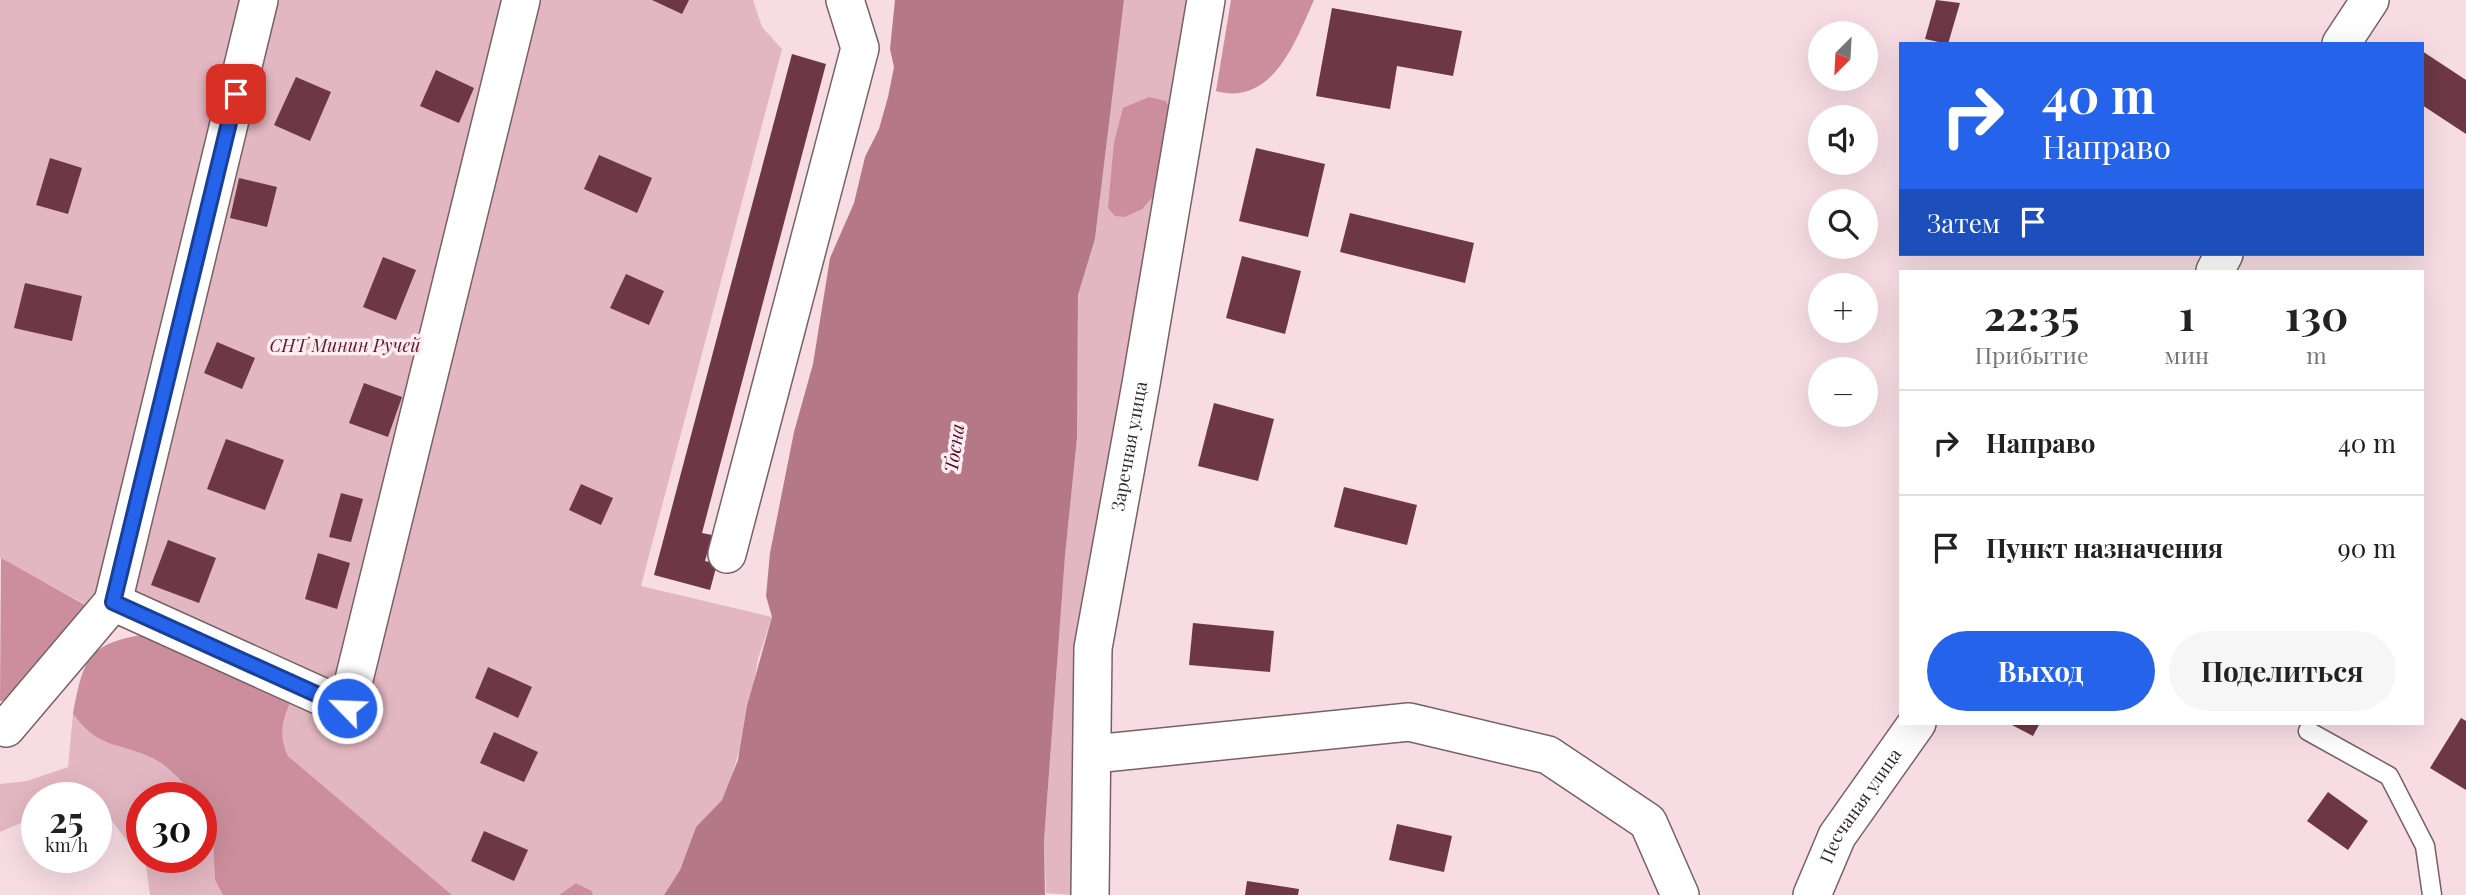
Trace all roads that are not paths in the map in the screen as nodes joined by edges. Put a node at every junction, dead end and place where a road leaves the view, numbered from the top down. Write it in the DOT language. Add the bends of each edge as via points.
graph roads {
  1 [pos="259,0"];
  2 [pos="521,0"];
  3 [pos="845,0"];
  4 [pos="1206,0"];
  5 [pos="2370,0"];
  6 [pos="2342,42"];
  7 [pos="727,554"];
  8 [pos="113,602"];
  9 [pos="1916,725"];
  10 [pos="6,728"];
  11 [pos="2308,731"];
  12 [pos="1094,754"];
  13 [pos="1090,895"];
  14 [pos="1680,895"];
  15 [pos="1812,895"];
  16 [pos="2432,895"];
  1 -- 8 [label="street"];
  2 -- 8 [label="street" via="347,708"];
  3 -- 7 [label="street" via="860,48"];
  4 -- 12 [label="street, Заречная улица" via="1093,648"];
  5 -- 6 [label="street"];
  8 -- 10 [label="street"];
  9 -- 15 [label="street, Песчаная улица" via="1837,836"];
  11 -- 16 [label="lane" via="2389,776 2425,846"];
  12 -- 13 [label="street, Заречная улица"];
  12 -- 14 [label="street" via="1409,722 1548,755 1648,822"];
}
